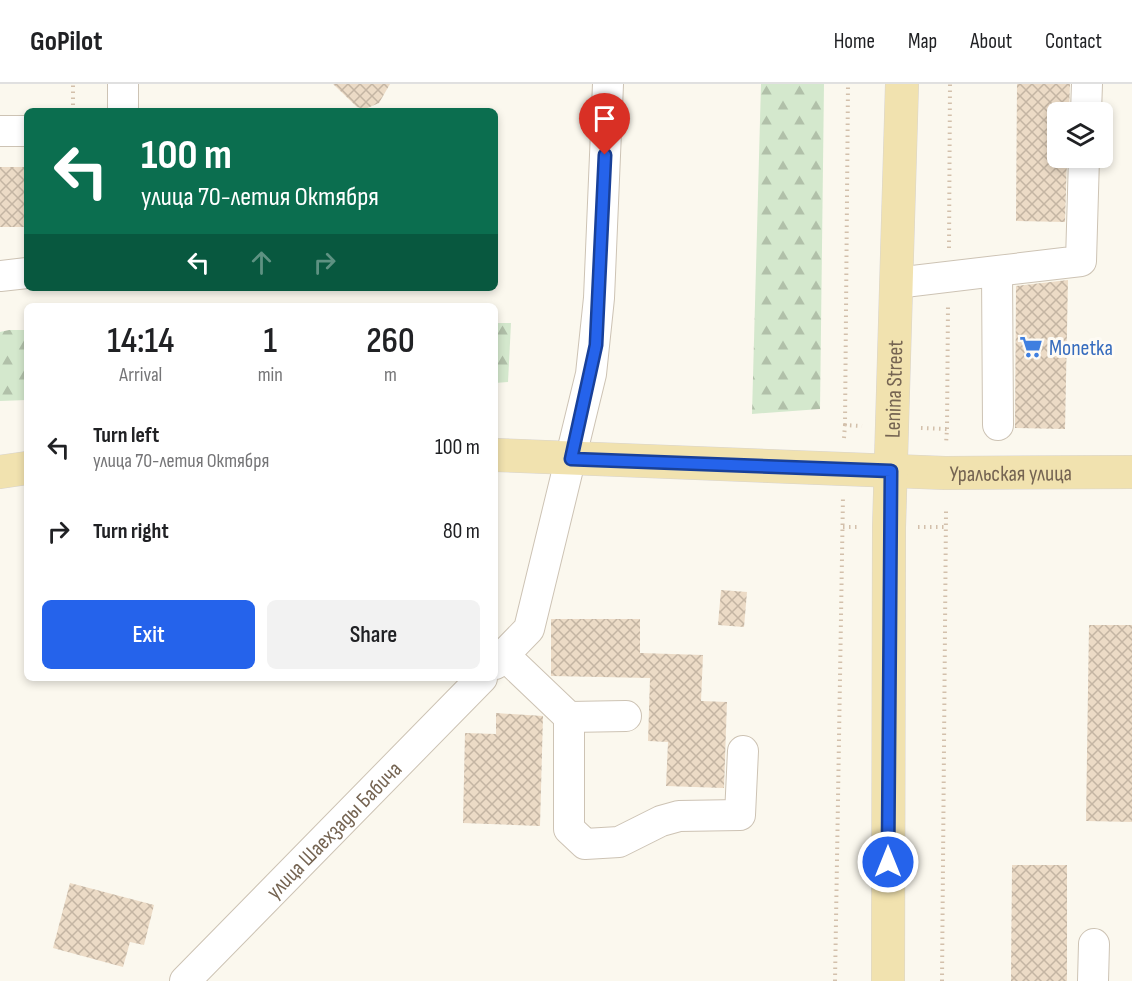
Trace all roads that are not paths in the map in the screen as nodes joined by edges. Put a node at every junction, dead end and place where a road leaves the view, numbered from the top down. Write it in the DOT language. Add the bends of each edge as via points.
graph roads {
  1 [pos="123,84"];
  2 [pos="608,84"];
  3 [pos="902,84"];
  4 [pos="1087,84"];
  5 [pos="1086,102"];
  6 [pos="123,108"];
  7 [pos="0,131"];
  8 [pos="24,131"];
  9 [pos="1084,168"];
  10 [pos="997,272"];
  11 [pos="24,273"];
  12 [pos="0,276"];
  13 [pos="896,283"];
  14 [pos="998,425"];
  15 [pos="498,455"];
  16 [pos="571,459"];
  17 [pos="24,468"];
  18 [pos="891,471"];
  19 [pos="0,472"];
  20 [pos="1132,472"];
  21 [pos="500,660"];
  22 [pos="479,681"];
  23 [pos="626,716"];
  24 [pos="569,717"];
  25 [pos="743,751"];
  26 [pos="1094,944"];
  27 [pos="185,981"];
  28 [pos="888,981"];
  29 [pos="1093,981"];
  1 -- 6 [label="street"];
  2 -- 16 [label="street" via="596,345"];
  3 -- 13 [label="main road, Lenina Street"];
  4 -- 5 [label="street"];
  7 -- 8 [label="street"];
  9 -- 10 [label="street" via="1081,261"];
  10 -- 13 [label="street"];
  10 -- 14 [label="street"];
  11 -- 12 [label="street"];
  13 -- 18 [label="main road, Lenina Street"];
  15 -- 16 [label="main road, Уральская улица"];
  16 -- 18 [label="main road, Уральская улица"];
  16 -- 21 [label="street" via="529,629"];
  17 -- 19 [label="main road"];
  18 -- 20 [label="main road, Уральская улица"];
  18 -- 28 [label="main road, Lenina Street"];
  21 -- 24 [label="street"];
  22 -- 27 [label="street, улица Шаехзады Бабича"];
  23 -- 24 [label="street"];
  24 -- 25 [label="street" via="569,829 585,844 619,842 679,816 740,815"];
  26 -- 29 [label="street"];
}
